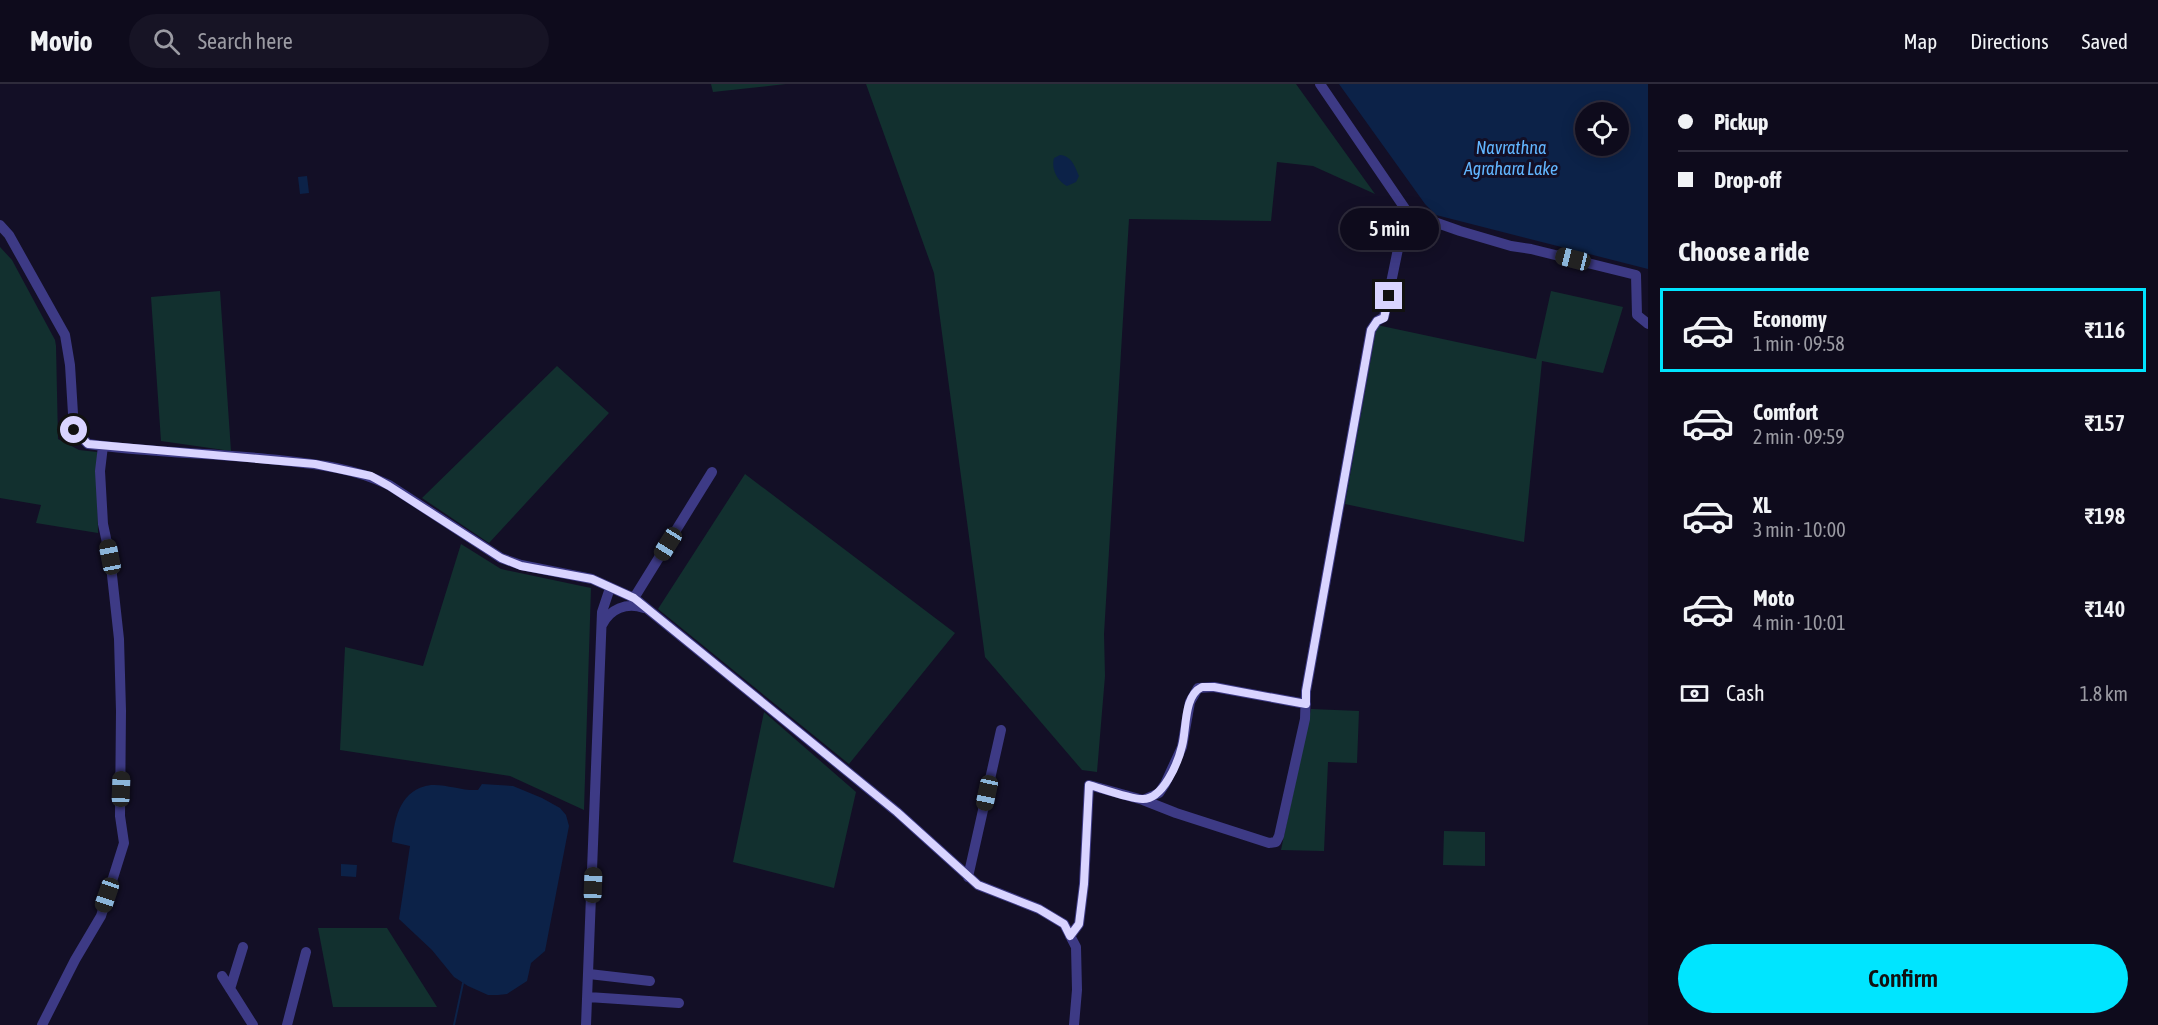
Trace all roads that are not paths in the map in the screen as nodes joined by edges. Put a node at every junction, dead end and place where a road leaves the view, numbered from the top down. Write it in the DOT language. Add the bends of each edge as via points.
graph roads {
  1 [pos="1320,84"];
  2 [pos="1406,212"];
  3 [pos="0,225"];
  4 [pos="1648,324"];
  5 [pos="103,446"];
  6 [pos="712,472"];
  7 [pos="610,588"];
  8 [pos="634,598"];
  9 [pos="648,609"];
  10 [pos="602,625"];
  11 [pos="1306,704"];
  12 [pos="1001,730"];
  13 [pos="1143,800"];
  14 [pos="968,877"];
  15 [pos="1070,936"];
  16 [pos="243,947"];
  17 [pos="306,952"];
  18 [pos="589,974"];
  19 [pos="222,976"];
  20 [pos="650,981"];
  21 [pos="230,989"];
  22 [pos="588,997"];
  23 [pos="679,1003"];
  24 [pos="42,1025"];
  25 [pos="253,1025"];
  26 [pos="286,1025"];
  27 [pos="586,1025"];
  28 [pos="1074,1025"];
  1 -- 2 [label="street"];
  2 -- 4 [label="street" via="1511,246 1636,275 1637,315"];
  2 -- 11 [label="street" via="1384,318 1371,330"];
  3 -- 5 [label="street" via="65,335 74,430 88,444"];
  5 -- 7 [label="street" via="244,456 315,464 371,476 501,558 521,566 592,579"];
  5 -- 24 [label="street" via="103,524 119,639 120,816 124,843 100,916"];
  6 -- 8 [label="street"];
  7 -- 8 [label="street"];
  7 -- 10 [label="street"];
  8 -- 9 [label="street"];
  9 -- 10 [label="street" via="623,607 608,615"];
  9 -- 14 [label="street" via="897,812"];
  10 -- 18 [label="street"];
  11 -- 13 [label="street" via="1214,687 1198,688 1190,702 1182,747 1165,784 1159,793"];
  11 -- 13 [label="street" via="1276,842 1269,843"];
  12 -- 14 [label="street"];
  13 -- 15 [label="street" via="1089,785 1079,924"];
  14 -- 15 [label="street" via="978,885 1039,909 1064,924"];
  15 -- 28 [label="street" via="1076,947"];
  16 -- 21 [label="street"];
  17 -- 26 [label="street"];
  18 -- 20 [label="street"];
  18 -- 22 [label="street"];
  19 -- 21 [label="street"];
  21 -- 25 [label="street"];
  22 -- 23 [label="street"];
  22 -- 27 [label="street"];
}
